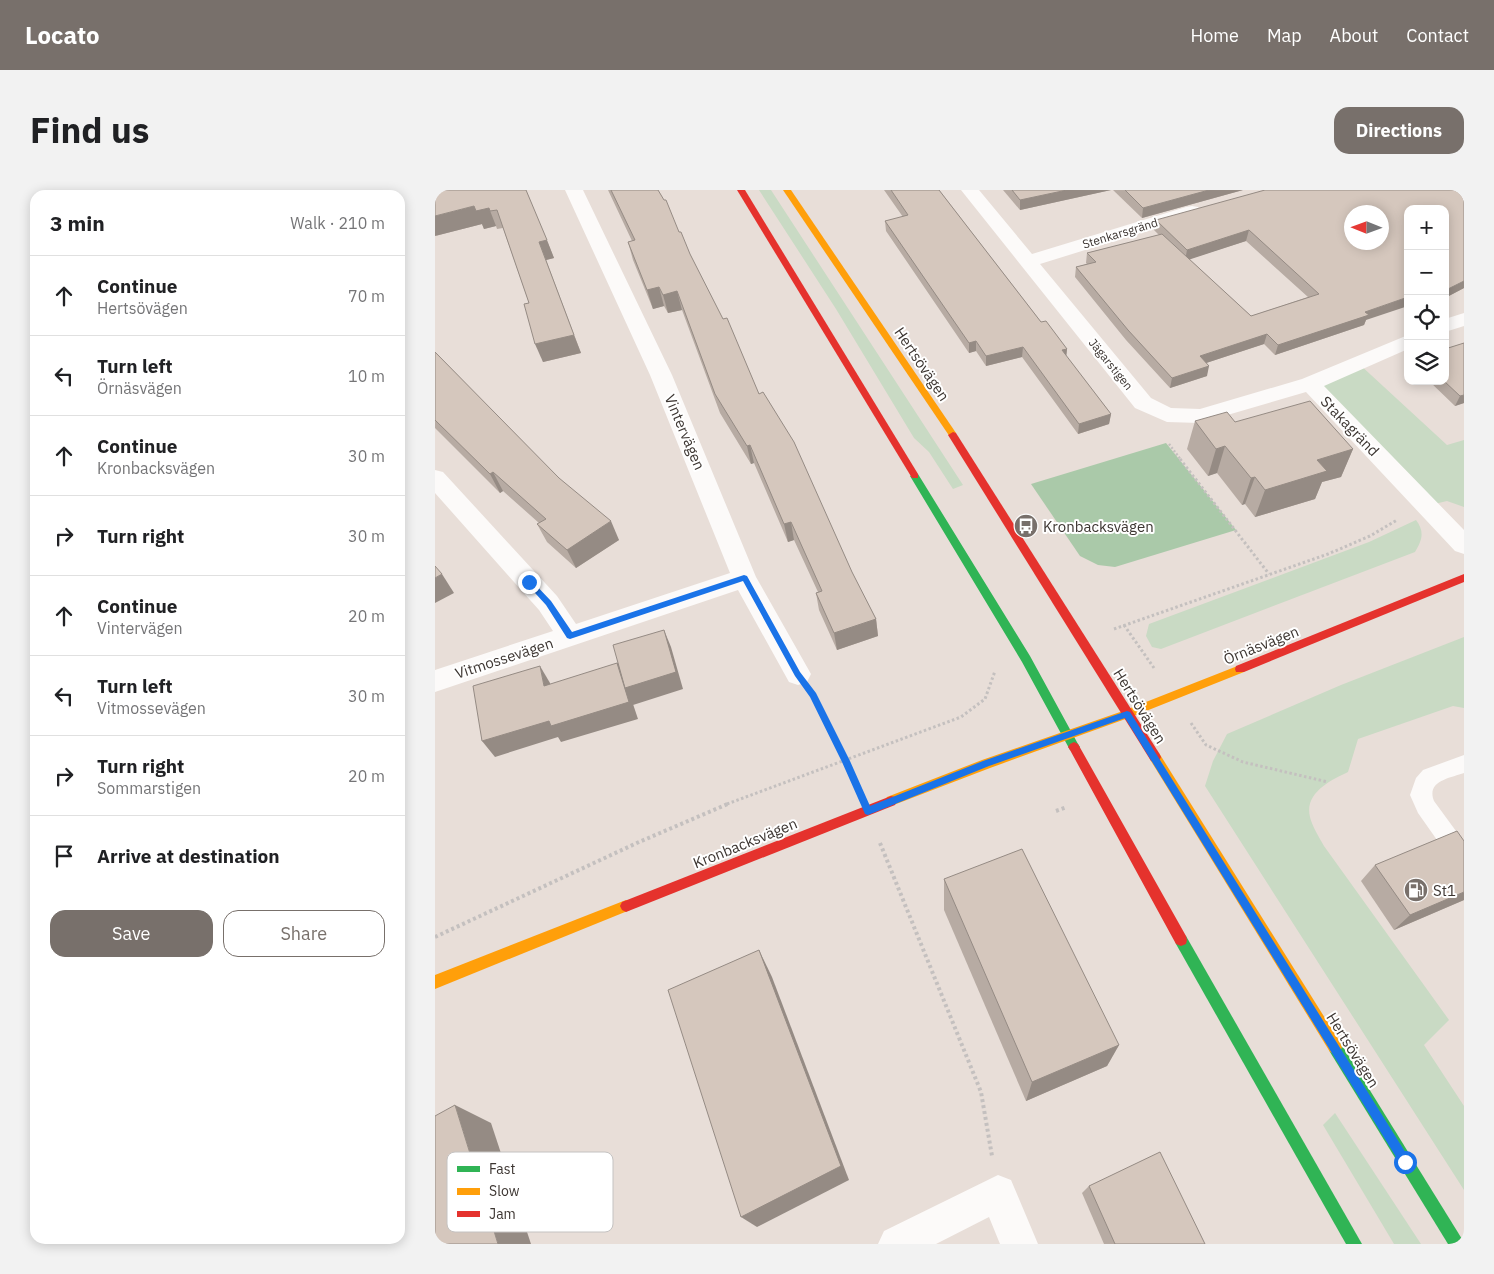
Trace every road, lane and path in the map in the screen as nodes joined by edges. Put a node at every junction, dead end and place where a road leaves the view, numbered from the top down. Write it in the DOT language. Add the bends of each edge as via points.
graph roads {
  1 [pos="574,190"];
  2 [pos="741,190"];
  3 [pos="787,190"];
  4 [pos="970,190"];
  5 [pos="1204,208"];
  6 [pos="1027,262"];
  7 [pos="1464,319"];
  8 [pos="1449,325"];
  9 [pos="1404,343"];
  10 [pos="1310,384"];
  11 [pos="1167,415"];
  12 [pos="435,478"];
  13 [pos="1428,507"];
  14 [pos="1464,545"];
  15 [pos="1269,574"];
  16 [pos="744,578"];
  17 [pos="1464,578"];
  18 [pos="570,636"];
  19 [pos="1081,640"];
  20 [pos="1026,660"];
  21 [pos="797,674"];
  22 [pos="435,681"];
  23 [pos="1127,714"];
  24 [pos="1067,735"];
  25 [pos="1206,746"];
  26 [pos="846,761"];
  27 [pos="1464,764"];
  28 [pos="1328,782"];
  29 [pos="868,811"];
  30 [pos="1464,860"];
  31 [pos="435,937"];
  32 [pos="435,982"];
  33 [pos="998,1193"];
  34 [pos="897,1244"];
  35 [pos="1019,1244"];
  36 [pos="1354,1244"];
  37 [pos="1457,1244"];
  1 -- 16 [label="street, Vintervägen" via="661,375"];
  2 -- 20 [label="main road"];
  3 -- 19 [label="main road, Hertsövägen" via="976,469"];
  4 -- 6 [label="street, Jägarstigen"];
  5 -- 6 [label="street, Stenkarsgränd"];
  6 -- 11 [label="street, Jägarstigen" via="1143,403"];
  7 -- 8 [label="street"];
  9 -- 10 [label="street, Stakagränd"];
  10 -- 11 [label="street, Jägarstigen" via="1200,416"];
  10 -- 13 [label="street, Stakagränd"];
  11 -- 15 [label="path" via="1163,425 1166,440"];
  12 -- 18 [label="street" via="548,603"];
  13 -- 14 [label="street, Stakagränd"];
  13 -- 15 [label="path" via="1370,536"];
  15 -- 19 [label="path"];
  16 -- 18 [label="street, Vitmossevägen"];
  16 -- 21 [label="street, Vintervägen"];
  17 -- 23 [label="main road, Örnäsvägen"];
  18 -- 22 [label="street, Vitmossevägen"];
  19 -- 23 [label="main road, Hertsövägen"];
  20 -- 24 [label="main road"];
  20 -- 26 [label="path" via="996,670 990,691 979,707"];
  21 -- 26 [label="path" via="813,695"];
  23 -- 24 [label="main road, Örnäsvägen"];
  23 -- 37 [label="main road, Hertsövägen"];
  24 -- 29 [label="main road, Kronbacksvägen"];
  24 -- 36 [label="main road"];
  25 -- 28 [label="path" via="1243,762"];
  26 -- 29 [label="path"];
  26 -- 31 [label="path" via="720,807"];
  27 -- 30 [label="lane" via="1430,776 1423,784 1421,795 1425,806"];
  29 -- 32 [label="main road, Kronbacksvägen"];
  29 -- 33 [label="path" via="981,1092"];
  33 -- 34 [label="street"];
  33 -- 35 [label="street"];
}
